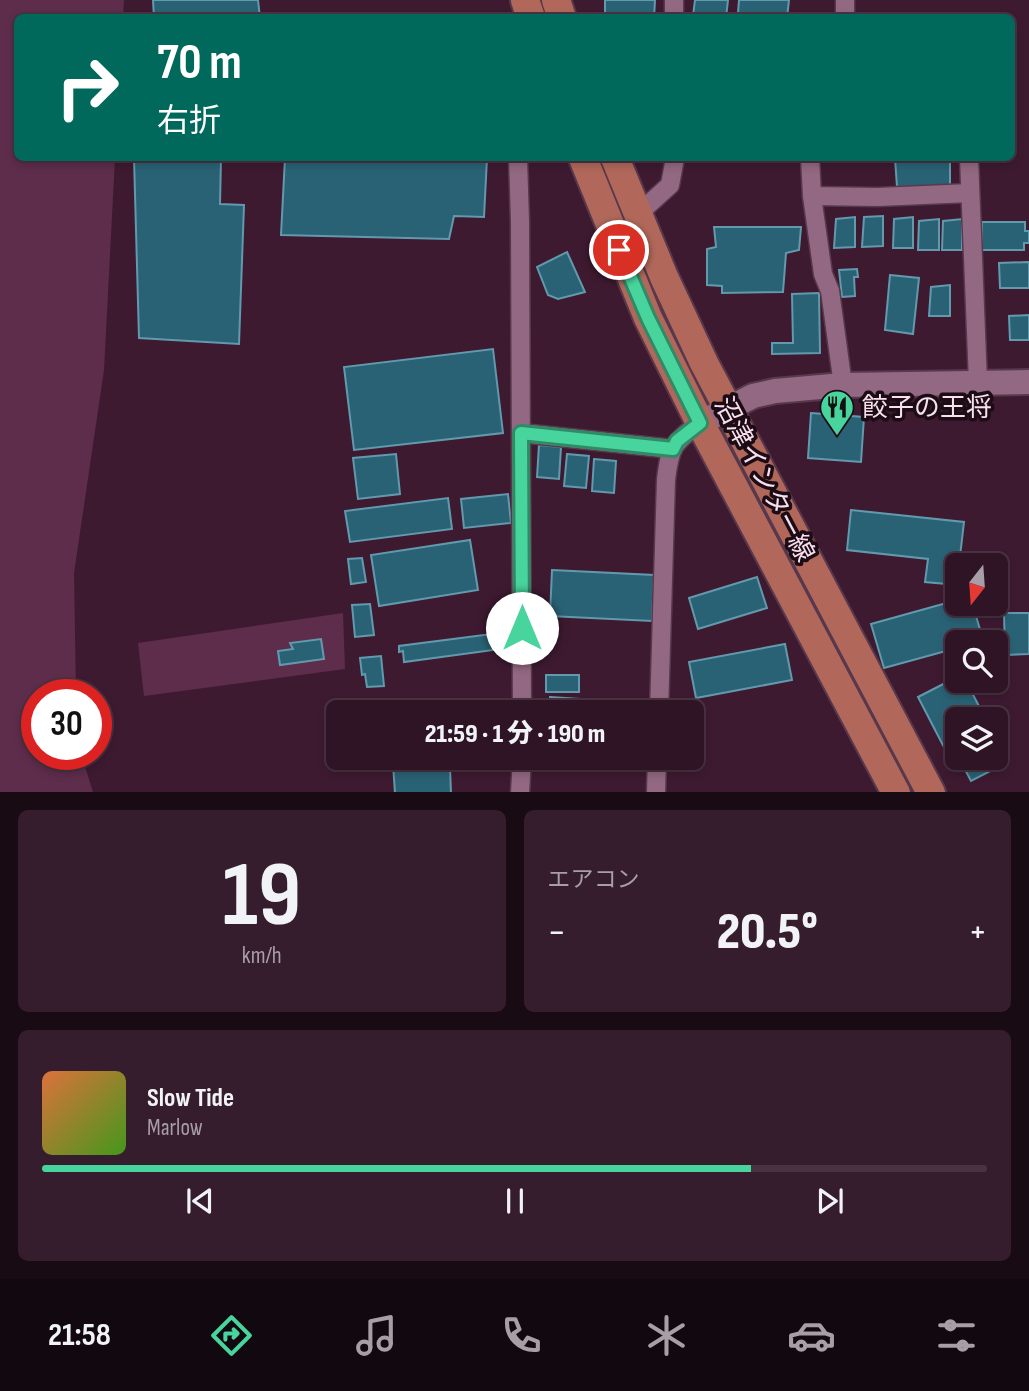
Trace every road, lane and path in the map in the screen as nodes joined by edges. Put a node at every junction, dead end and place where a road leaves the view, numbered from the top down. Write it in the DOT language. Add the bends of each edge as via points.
graph roads {
  1 [pos="518,161"];
  2 [pos="584,161"];
  3 [pos="616,161"];
  4 [pos="674,161"];
  5 [pos="810,161"];
  6 [pos="969,161"];
  7 [pos="970,193"];
  8 [pos="812,196"];
  9 [pos="638,214"];
  10 [pos="978,382"];
  11 [pos="1029,382"];
  12 [pos="843,385"];
  13 [pos="727,408"];
  14 [pos="700,423"];
  15 [pos="521,433"];
  16 [pos="673,449"];
  17 [pos="523,700"];
  18 [pos="659,700"];
  19 [pos="521,770"];
  20 [pos="657,770"];
  21 [pos="520,792"];
  22 [pos="656,792"];
  23 [pos="895,792"];
  24 [pos="931,792"];
  1 -- 15 [label="street"];
  2 -- 14 [label="main road, 沼津インター線" via="648,318"];
  3 -- 9 [label="main road, 沼津インター線"];
  4 -- 9 [label="street" via="670,185"];
  5 -- 8 [label="street"];
  6 -- 7 [label="street"];
  7 -- 8 [label="street"];
  7 -- 10 [label="street"];
  8 -- 12 [label="street"];
  9 -- 13 [label="main road, 沼津インター線"];
  10 -- 11 [label="street"];
  10 -- 12 [label="street"];
  12 -- 13 [label="street" via="775,391"];
  13 -- 14 [label="street"];
  13 -- 24 [label="main road, 沼津インター線"];
  14 -- 16 [label="street"];
  14 -- 23 [label="main road, 沼津インター線"];
  15 -- 16 [label="street"];
  15 -- 17 [label="street"];
  16 -- 18 [label="street" via="666,480"];
  19 -- 21 [label="street"];
  20 -- 22 [label="street"];
}
